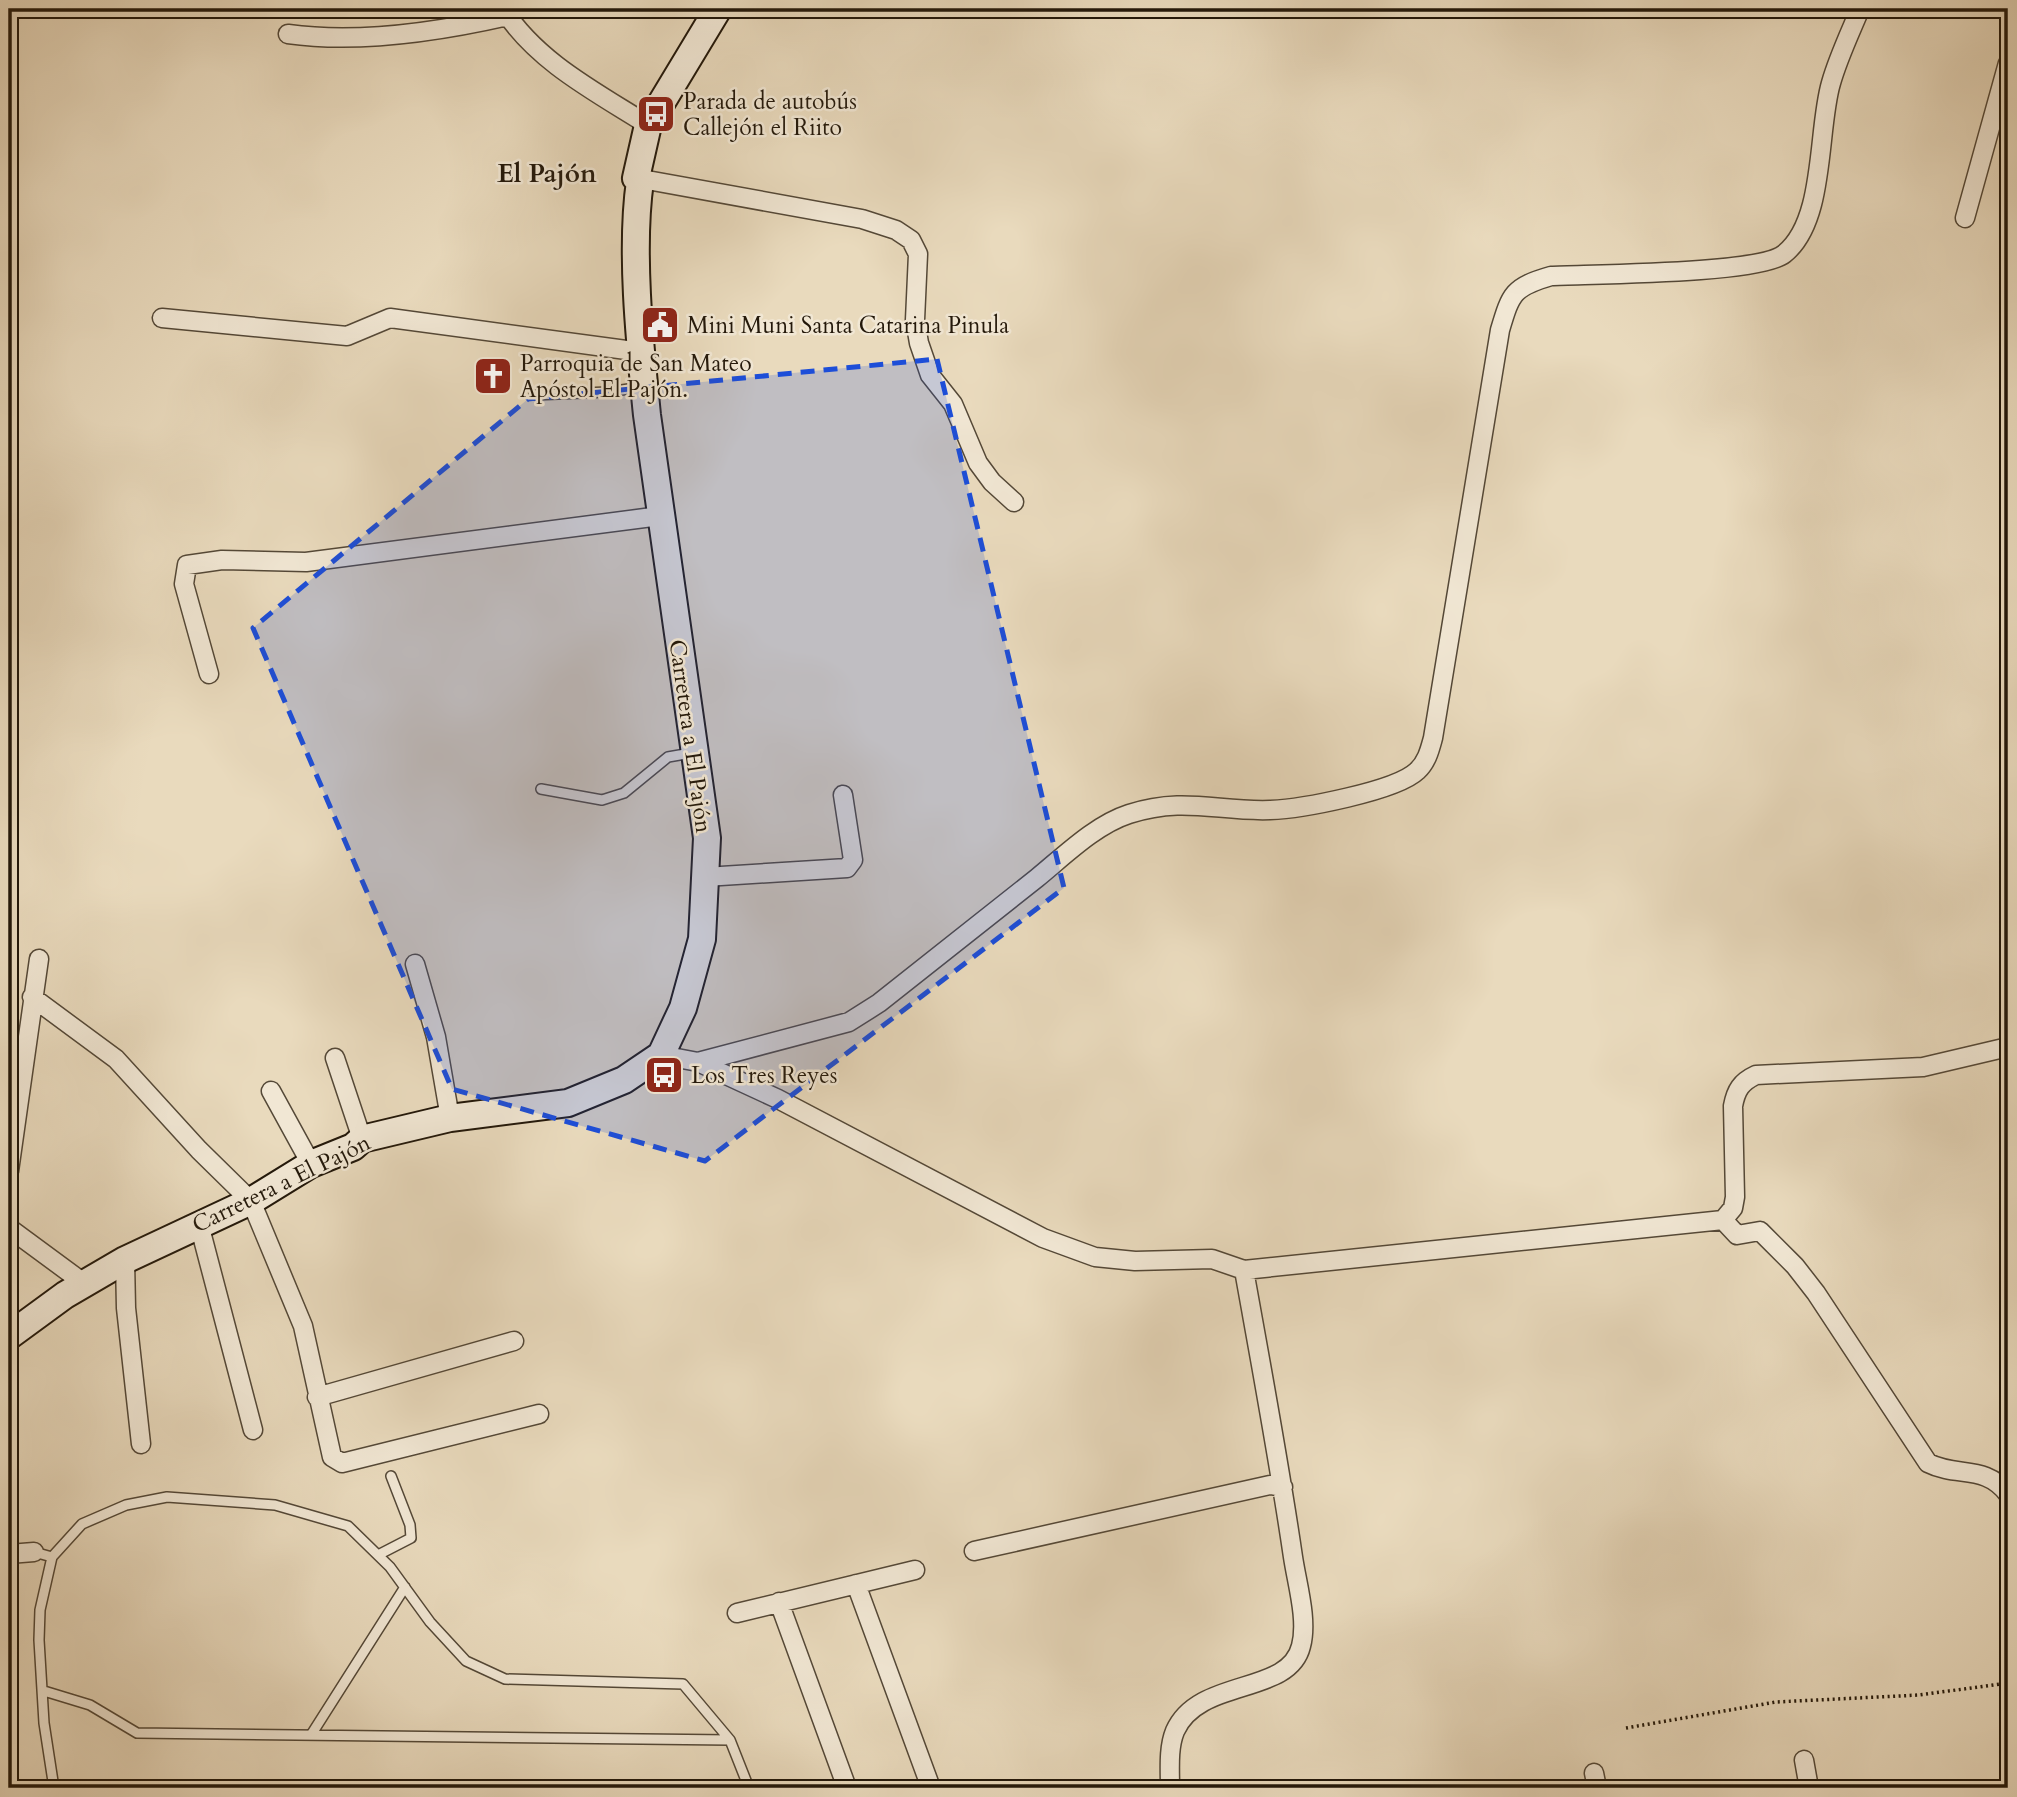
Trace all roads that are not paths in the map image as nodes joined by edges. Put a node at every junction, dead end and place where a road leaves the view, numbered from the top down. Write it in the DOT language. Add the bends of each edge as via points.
graph roads {
  1 [pos="718,9"];
  2 [pos="1860,9"];
  3 [pos="505,13"];
  4 [pos="288,34"];
  5 [pos="2008,63"];
  6 [pos="648,125"];
  7 [pos="636,178"];
  8 [pos="1965,218"];
  9 [pos="162,318"];
  10 [pos="641,352"];
  11 [pos="644,386"];
  12 [pos="534,395"];
  13 [pos="1014,502"];
  14 [pos="660,516"];
  15 [pos="209,674"];
  16 [pos="696,752"];
  17 [pos="541,789"];
  18 [pos="843,795"];
  19 [pos="705,877"];
  20 [pos="39,959"];
  21 [pos="415,964"];
  22 [pos="32,998"];
  23 [pos="2008,1047"];
  24 [pos="661,1055"];
  25 [pos="335,1058"];
  26 [pos="698,1062"];
  27 [pos="271,1091"];
  28 [pos="450,1118"];
  29 [pos="362,1139"];
  30 [pos="311,1164"];
  31 [pos="9,1171"];
  32 [pos="251,1201"];
  33 [pos="1724,1220"];
  34 [pos="199,1224"];
  35 [pos="9,1228"];
  36 [pos="125,1260"];
  37 [pos="1244,1270"];
  38 [pos="85,1284"];
  39 [pos="9,1336"];
  40 [pos="514,1341"];
  41 [pos="317,1397"];
  42 [pos="539,1414"];
  43 [pos="253,1430"];
  44 [pos="141,1444"];
  45 [pos="391,1476"];
  46 [pos="1283,1487"];
  47 [pos="2008,1494"];
  48 [pos="34,1552"];
  49 [pos="974,1552"];
  50 [pos="9,1554"];
  51 [pos="378,1555"];
  52 [pos="52,1557"];
  53 [pos="915,1570"];
  54 [pos="856,1584"];
  55 [pos="405,1587"];
  56 [pos="779,1602"];
  57 [pos="737,1613"];
  58 [pos="44,1691"];
  59 [pos="311,1735"];
  60 [pos="730,1740"];
  61 [pos="1804,1760"];
  62 [pos="54,1788"];
  63 [pos="749,1788"];
  64 [pos="847,1788"];
  65 [pos="930,1788"];
  66 [pos="1170,1788"];
  67 [pos="1809,1788"];
  1 -- 6 [label="street, Carretera a El Pajón"];
  2 -- 26 [label="street" via="1831,82 1820,175 1796,242 1782,256 1732,268 1551,276 1524,284 1509,302 1500,330 1433,738 1418,770 1404,780 1311,806 1268,810 1201,804 1163,806 1126,815 1084,841 849,1022"];
  3 -- 4 [label="street" via="424,32"];
  3 -- 6 [label="street" via="522,36 572,78"];
  5 -- 8 [label="street"];
  6 -- 7 [label="street, Carretera a El Pajón"];
  7 -- 10 [label="street, Carretera a El Pajón" via="640,181 636,207"];
  7 -- 13 [label="street" via="862,219 911,240 918,254 915,320 930,375 953,404 978,463"];
  9 -- 10 [label="street" via="348,336 390,318"];
  10 -- 11 [label="street, Carretera a El Pajón"];
  11 -- 12 [label="lane"];
  11 -- 14 [label="street, Carretera a El Pajón"];
  14 -- 15 [label="street" via="306,562 222,560 187,565 184,584"];
  14 -- 16 [label="street, Carretera a El Pajón"];
  16 -- 17 [label="lane" via="667,757 624,793 602,800"];
  16 -- 19 [label="street, Carretera a El Pajón" via="706,825"];
  18 -- 19 [label="street" via="853,860 847,868"];
  19 -- 24 [label="street, Carretera a El Pajón" via="702,939 694,974"];
  20 -- 22 [label="street"];
  21 -- 28 [label="street" via="436,1037"];
  22 -- 31 [label="street"];
  22 -- 32 [label="street" via="116,1059"];
  23 -- 33 [label="street" via="1923,1066 1748,1079 1735,1095 1733,1106 1735,1197"];
  24 -- 26 [label="street"];
  24 -- 28 [label="street, Carretera a El Pajón" via="624,1080 568,1103"];
  25 -- 29 [label="street"];
  26 -- 37 [label="street" via="1043,1238 1095,1257 1212,1259"];
  27 -- 30 [label="street"];
  28 -- 29 [label="street, Carretera a El Pajón"];
  29 -- 30 [label="street, Carretera a El Pajón"];
  30 -- 32 [label="street, Carretera a El Pajón"];
  32 -- 34 [label="street, Carretera a El Pajón"];
  32 -- 41 [label="street" via="303,1326"];
  33 -- 37 [label="street"];
  33 -- 47 [label="street" via="1737,1235 1760,1231 1795,1266 1928,1463 1945,1472 1966,1471 1997,1480"];
  34 -- 36 [label="street, Carretera a El Pajón"];
  34 -- 43 [label="street"];
  35 -- 38 [label="street"];
  36 -- 38 [label="street, Carretera a El Pajón"];
  36 -- 44 [label="street"];
  37 -- 46 [label="street"];
  38 -- 39 [label="street, Carretera a El Pajón"];
  40 -- 41 [label="street"];
  41 -- 42 [label="street" via="332,1457 342,1463"];
  45 -- 51 [label="lane" via="411,1538"];
  46 -- 49 [label="street" via="1270,1485"];
  46 -- 66 [label="street" via="1302,1622 1301,1646 1292,1667 1213,1696 1192,1709 1175,1730"];
  48 -- 50 [label="street"];
  48 -- 52 [label="lane"];
  51 -- 52 [label="lane" via="348,1526 275,1505 167,1497 126,1505 82,1524"];
  51 -- 55 [label="lane"];
  52 -- 58 [label="lane" via="40,1610"];
  53 -- 54 [label="street"];
  54 -- 56 [label="street"];
  54 -- 65 [label="street"];
  55 -- 59 [label="lane"];
  55 -- 60 [label="lane" via="466,1661 505,1679 683,1685"];
  56 -- 57 [label="street"];
  56 -- 64 [label="street"];
  58 -- 59 [label="lane" via="90,1705 137,1732"];
  58 -- 62 [label="lane"];
  59 -- 60 [label="lane"];
  60 -- 63 [label="lane"];
  61 -- 67 [label="street"];
}
